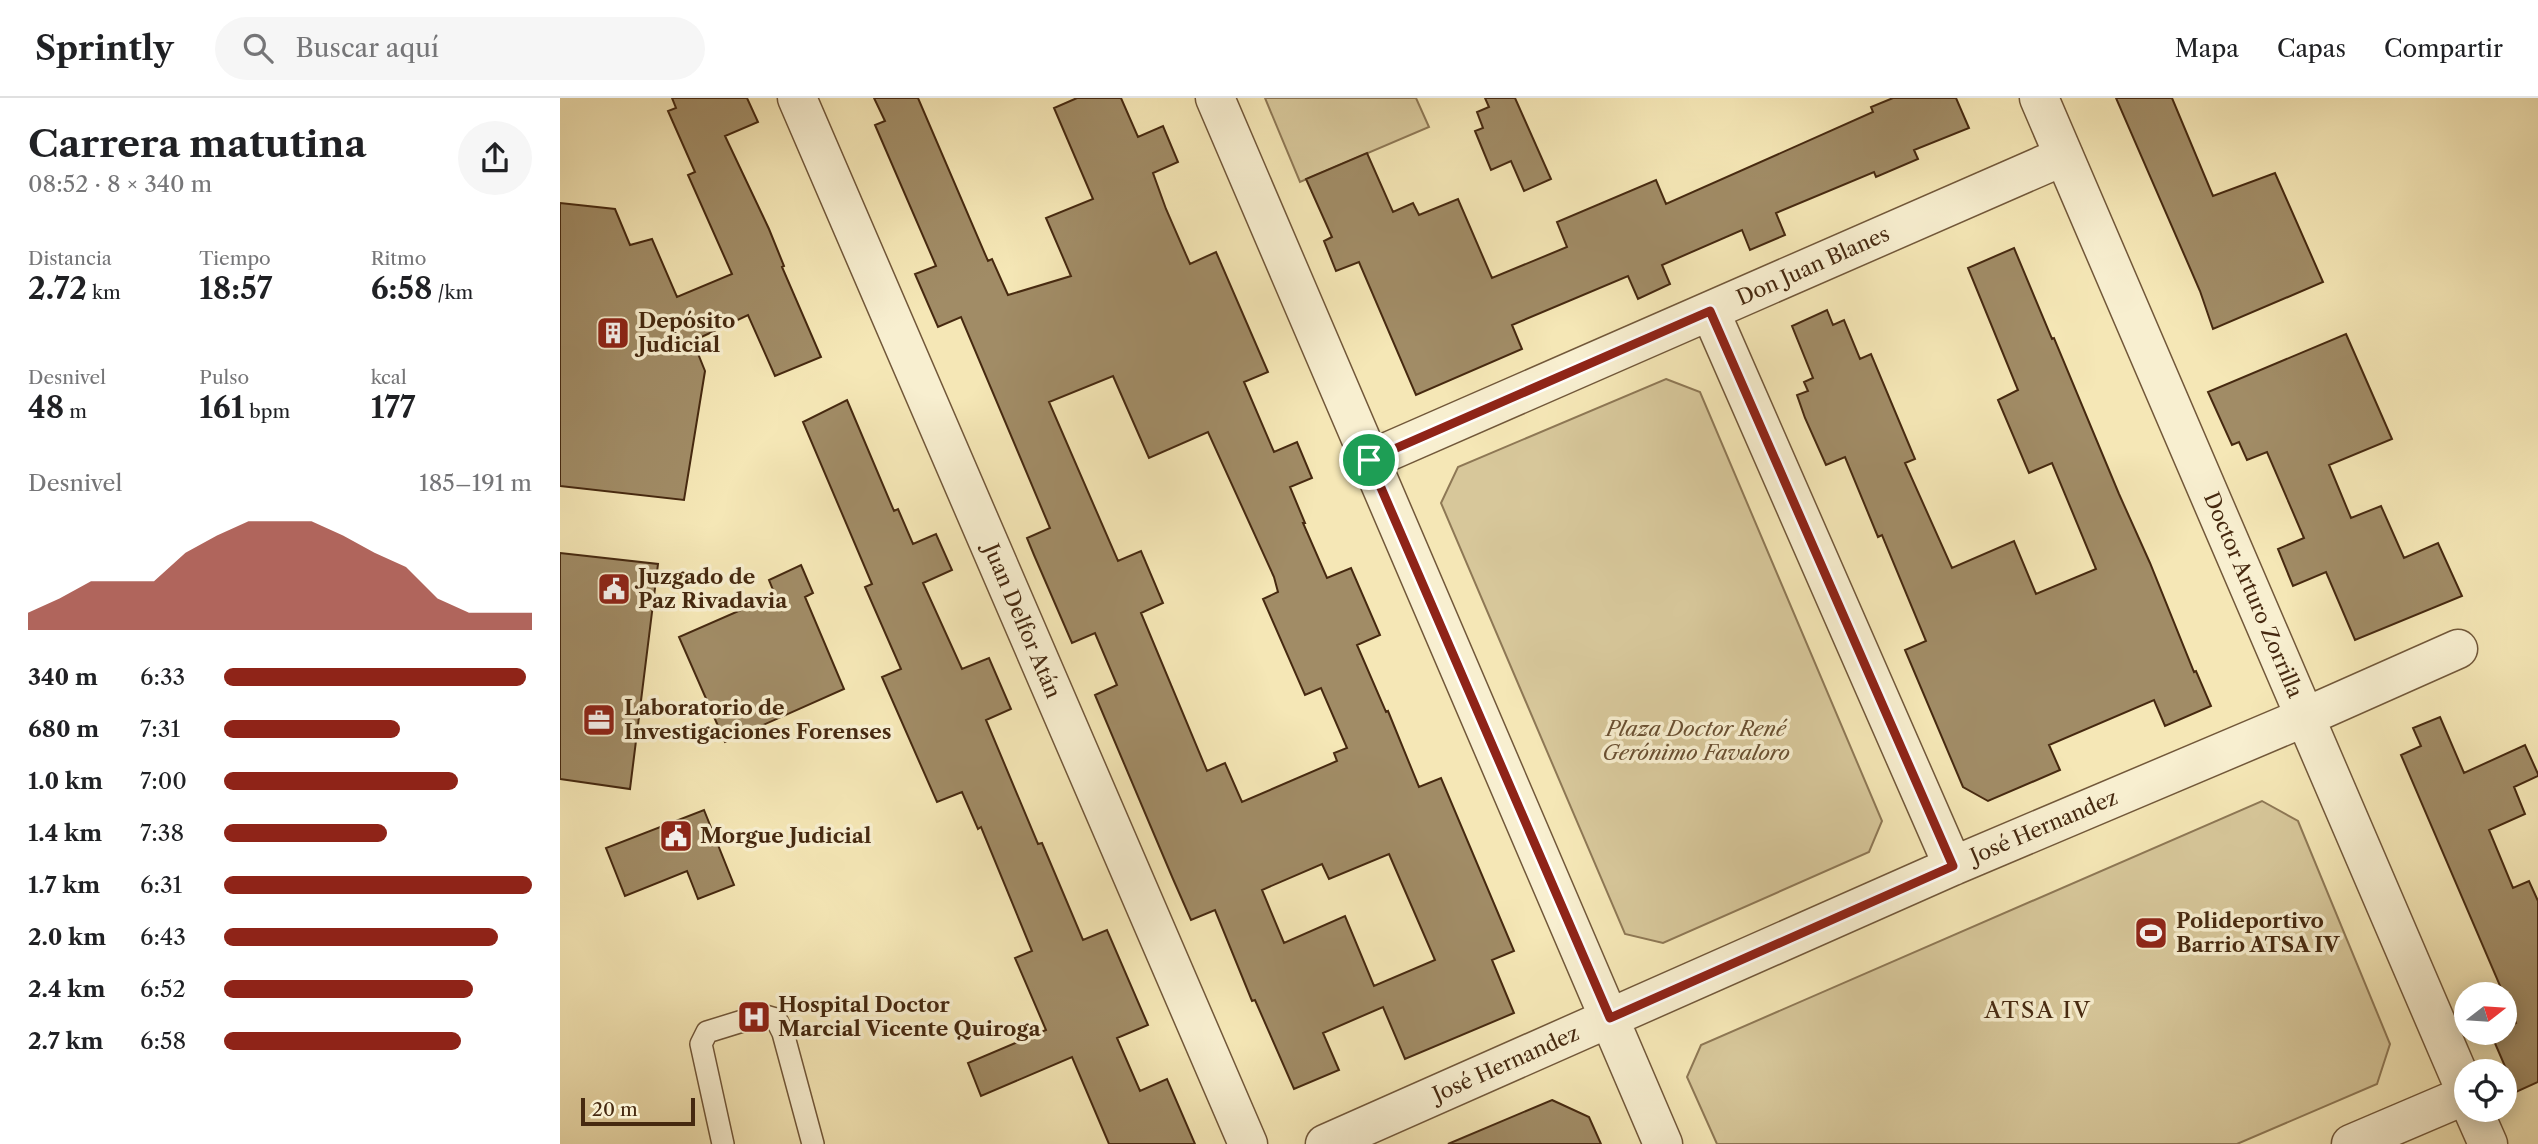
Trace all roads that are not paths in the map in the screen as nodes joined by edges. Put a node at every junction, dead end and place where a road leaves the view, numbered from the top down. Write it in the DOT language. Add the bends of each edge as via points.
graph roads {
  1 [pos="797,98"];
  2 [pos="1215,98"];
  3 [pos="2039,98"];
  4 [pos="2064,156"];
  5 [pos="1710,311"];
  6 [pos="1369,460"];
  7 [pos="2458,649"];
  8 [pos="2305,717"];
  9 [pos="1953,866"];
  10 [pos="1610,1018"];
  11 [pos="2454,1065"];
  12 [pos="2454,1098"];
  13 [pos="2478,1122"];
  14 [pos="723,1144"];
  15 [pos="813,1144"];
  16 [pos="1248,1144"];
  17 [pos="1325,1144"];
  18 [pos="1663,1144"];
  19 [pos="2351,1144"];
  20 [pos="2488,1144"];
  1 -- 16 [label="street, Juan Delfor Atán"];
  2 -- 6 [label="street"];
  3 -- 4 [label="street, Doctor Arturo Zorrilla"];
  4 -- 5 [label="street, Don Juan Blanes"];
  4 -- 8 [label="street, Doctor Arturo Zorrilla"];
  5 -- 6 [label="street, Don Juan Blanes"];
  5 -- 9 [label="street"];
  6 -- 10 [label="street"];
  7 -- 8 [label="street, José Hernandez"];
  8 -- 9 [label="street, José Hernandez"];
  8 -- 11 [label="street, Doctor Arturo Zorrilla"];
  9 -- 10 [label="street, José Hernandez"];
  10 -- 17 [label="street, José Hernandez"];
  10 -- 18 [label="street"];
  12 -- 19 [label="street"];
  13 -- 20 [label="street"];
  14 -- 15 [label="lane" via="701,1044 707,1032 762,1015 776,1019 783,1033"];
}
